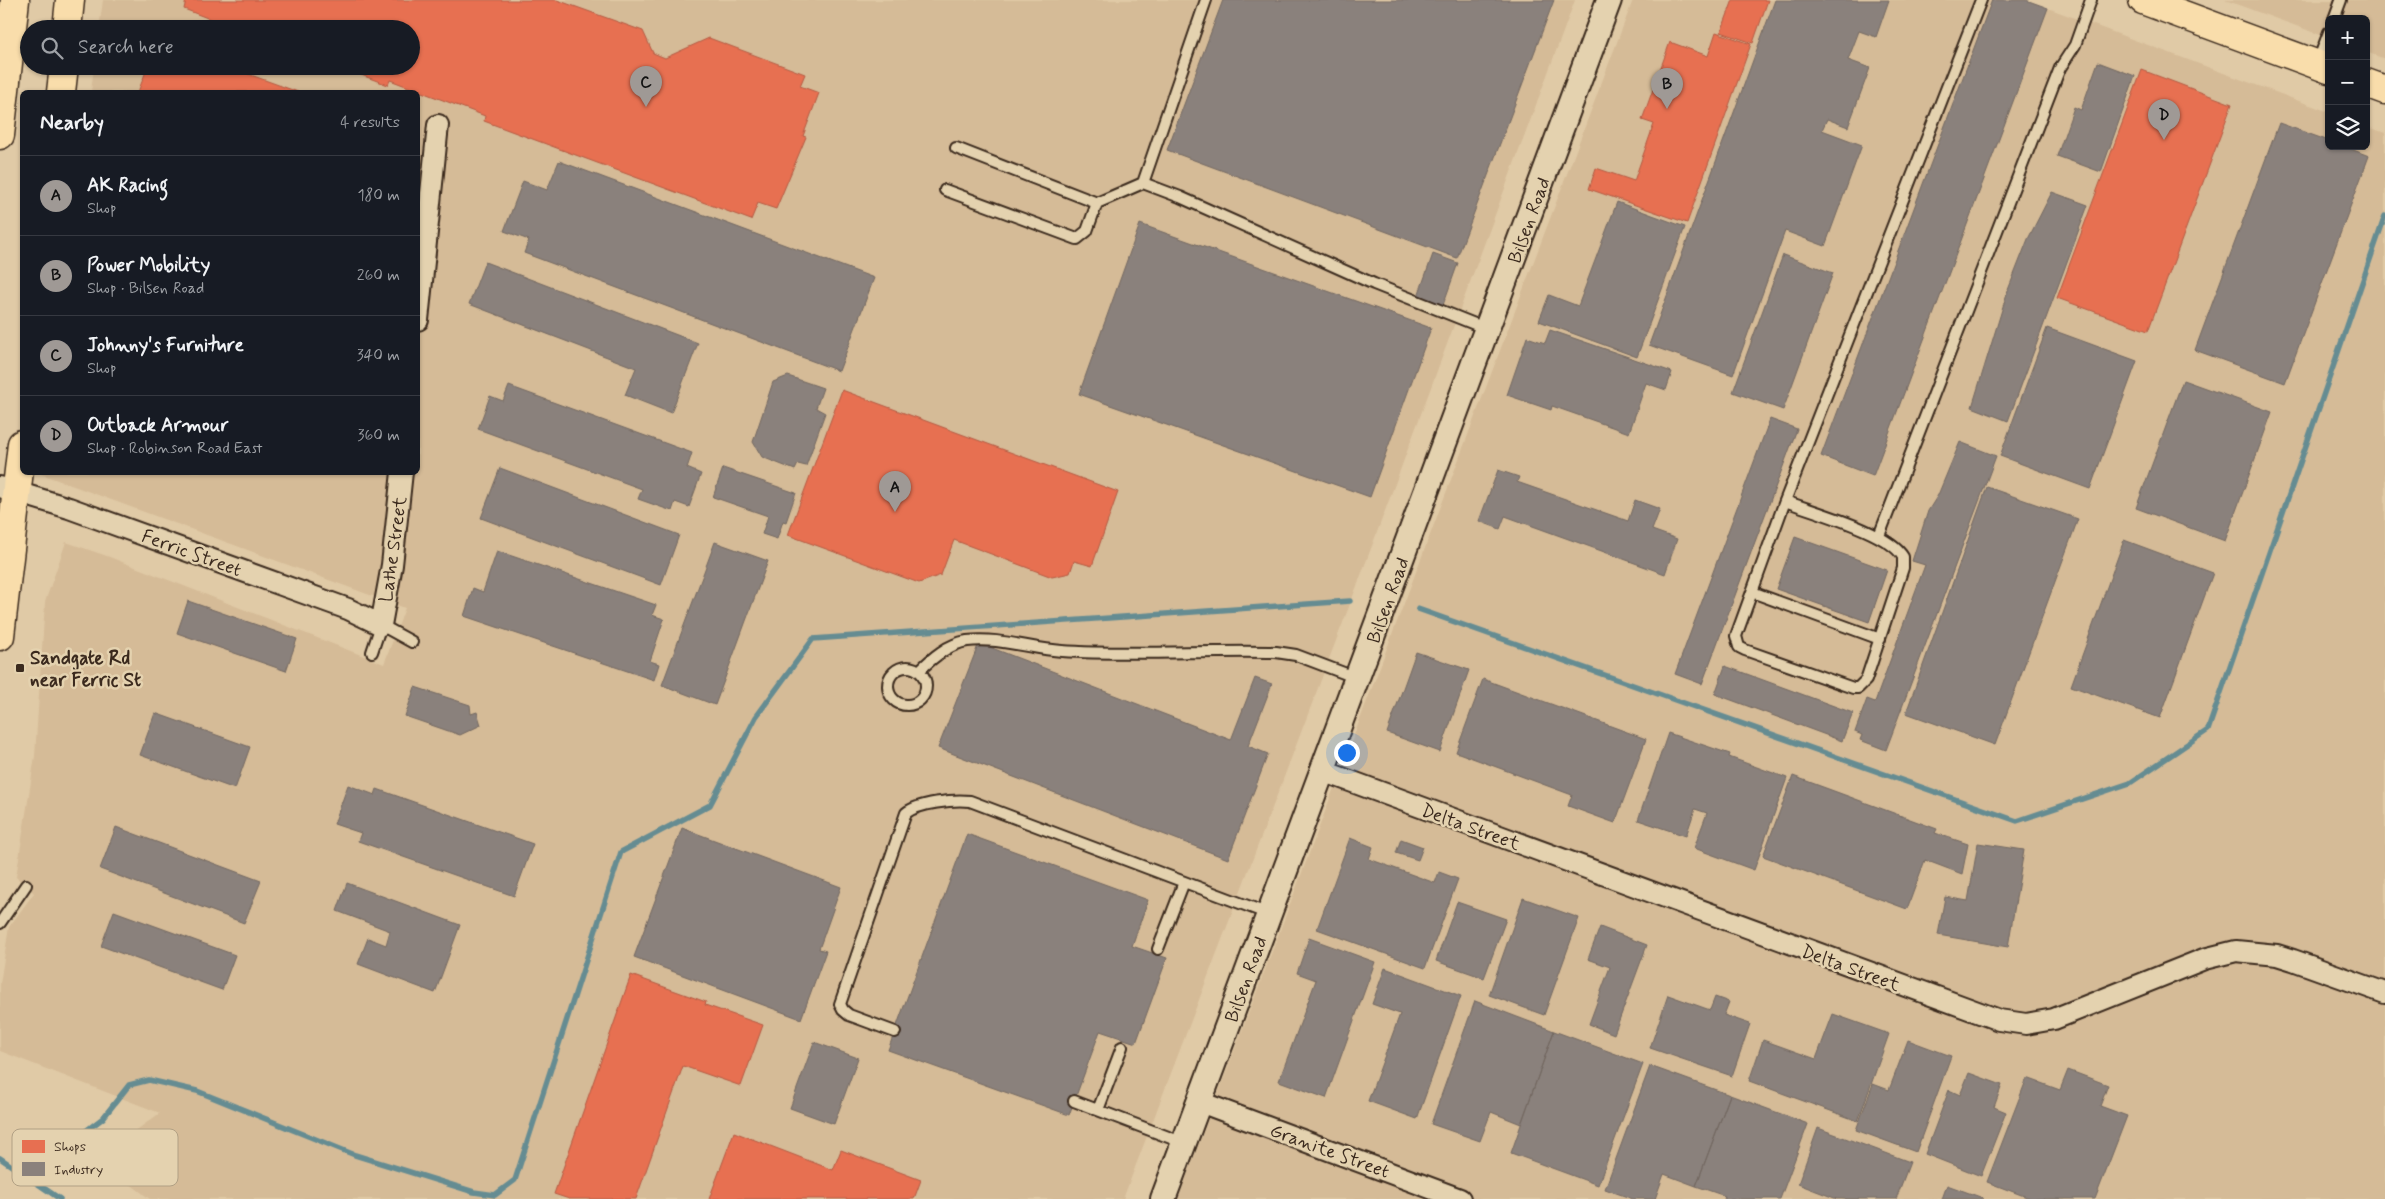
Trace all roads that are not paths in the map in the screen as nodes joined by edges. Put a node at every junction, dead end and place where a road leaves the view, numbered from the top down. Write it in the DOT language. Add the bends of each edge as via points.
graph roads {
  1 [pos="15,0"];
  2 [pos="70,0"];
  3 [pos="1206,0"];
  4 [pos="1609,0"];
  5 [pos="1981,0"];
  6 [pos="2091,0"];
  7 [pos="2143,0"];
  8 [pos="2341,0"];
  9 [pos="2335,15"];
  10 [pos="68,20"];
  11 [pos="4,59"];
  12 [pos="2323,67"];
  13 [pos="63,75"];
  14 [pos="2370,84"];
  15 [pos="61,90"];
  16 [pos="2385,90"];
  17 [pos="438,125"];
  18 [pos="0,135"];
  19 [pos="956,148"];
  20 [pos="1143,183"];
  21 [pos="945,190"];
  22 [pos="1097,203"];
  23 [pos="420,300"];
  24 [pos="1487,329"];
  25 [pos="20,451"];
  26 [pos="402,475"];
  27 [pos="9,490"];
  28 [pos="1785,501"];
  29 [pos="1879,536"];
  30 [pos="1752,592"];
  31 [pos="381,624"];
  32 [pos="0,636"];
  33 [pos="1880,639"];
  34 [pos="412,642"];
  35 [pos="372,652"];
  36 [pos="919,671"];
  37 [pos="1357,678"];
  38 [pos="1323,771"];
  39 [pos="1184,882"];
  40 [pos="26,885"];
  41 [pos="1269,914"];
  42 [pos="0,923"];
  43 [pos="1158,949"];
  44 [pos="2385,993"];
  45 [pos="895,1032"];
  46 [pos="1122,1047"];
  47 [pos="1074,1101"];
  48 [pos="1200,1102"];
  49 [pos="1098,1110"];
  50 [pos="1184,1143"];
  51 [pos="1163,1199"];
  52 [pos="1460,1199"];
  1 -- 11 [label="main road"];
  2 -- 10 [label="main road"];
  3 -- 20 [label="lane"];
  4 -- 24 [label="street, Bilsen Road"];
  5 -- 28 [label="lane"];
  6 -- 29 [label="lane" via="2075,45 2060,68"];
  7 -- 12 [label="main road"];
  8 -- 9 [label="lane"];
  11 -- 18 [label="main road"];
  13 -- 15 [label="main road"];
  14 -- 16 [label="main road"];
  17 -- 23 [label="street"];
  19 -- 22 [label="lane"];
  20 -- 22 [label="lane"];
  20 -- 24 [label="lane" via="1374,284"];
  21 -- 22 [label="lane" via="1077,239 1087,231"];
  24 -- 37 [label="street, Bilsen Road"];
  25 -- 27 [label="main road"];
  26 -- 31 [label="street, Lathe Street" via="392,565"];
  27 -- 31 [label="street, Ferric Street" via="69,508 348,609"];
  27 -- 32 [label="main road"];
  28 -- 29 [label="lane"];
  28 -- 30 [label="lane"];
  29 -- 33 [label="lane" via="1896,547 1904,561"];
  30 -- 33 [label="lane"];
  30 -- 33 [label="lane" via="1736,636 1739,647 1745,650 1858,688 1866,680"];
  31 -- 34 [label="lane"];
  31 -- 35 [label="lane"];
  36 -- 37 [label="lane" via="944,650 965,642 983,640 1080,652 1276,652 1296,655"];
  37 -- 38 [label="street, Bilsen Road"];
  38 -- 41 [label="street, Bilsen Road"];
  38 -- 44 [label="street, Delta Street" via="1999,1020 2026,1024 2054,1019 2204,959 2236,951 2277,955"];
  39 -- 41 [label="lane"];
  39 -- 43 [label="lane"];
  39 -- 45 [label="lane" via="970,801 912,808 906,813 840,1004 849,1015"];
  40 -- 42 [label="lane"];
  41 -- 48 [label="street, Bilsen Road"];
  46 -- 49 [label="lane"];
  47 -- 49 [label="lane"];
  48 -- 50 [label="street, Bilsen Road"];
  48 -- 52 [label="street, Granite Street"];
  49 -- 50 [label="lane"];
  50 -- 51 [label="street, Bilsen Road"];
}
